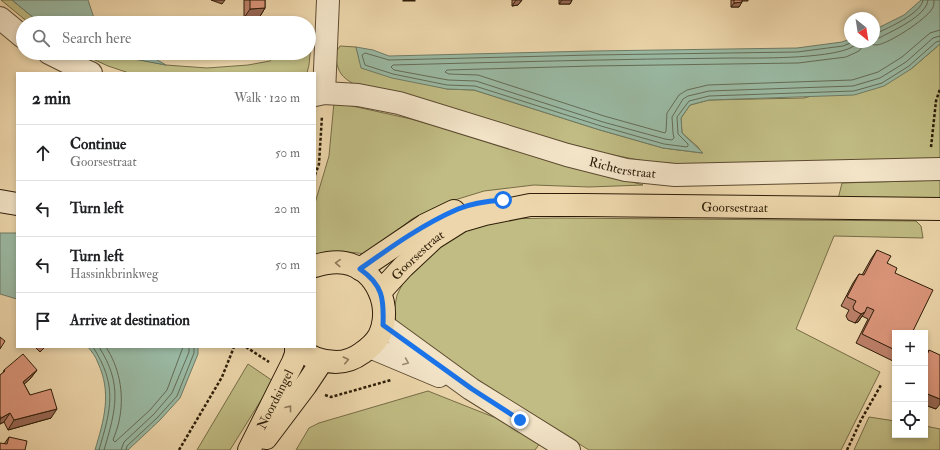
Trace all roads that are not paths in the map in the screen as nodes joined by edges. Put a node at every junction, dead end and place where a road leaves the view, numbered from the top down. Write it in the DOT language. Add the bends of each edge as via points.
graph roads {
  1 [pos="328,0"];
  2 [pos="0,18"];
  3 [pos="16,31"];
  4 [pos="62,60"];
  5 [pos="88,72"];
  6 [pos="319,94"];
  7 [pos="940,169"];
  8 [pos="16,194"];
  9 [pos="0,196"];
  10 [pos="0,201"];
  11 [pos="16,204"];
  12 [pos="530,205"];
  13 [pos="940,209"];
  14 [pos="316,266"];
  15 [pos="360,269"];
  16 [pos="380,292"];
  17 [pos="383,325"];
  18 [pos="370,347"];
  19 [pos="296,348"];
  20 [pos="297,348"];
  21 [pos="322,361"];
  22 [pos="472,389"];
  23 [pos="249,450"];
  24 [pos="256,450"];
  25 [pos="569,450"];
  1 -- 6 [label="street"];
  2 -- 3 [label="street"];
  4 -- 5 [label="street"];
  6 -- 7 [label="street, Richterstraat" via="358,95 399,103 567,155 626,170 675,175"];
  8 -- 9 [label="street"];
  10 -- 11 [label="street"];
  12 -- 13 [label="main road, Goorsestraat"];
  12 -- 15 [label="main road, Goorsestraat" via="503,200 459,208 425,225"];
  12 -- 16 [label="main road, Goorsestraat" via="461,221 434,238"];
  15 -- 14 [label="main road, one-way" via="346,263 329,262"];
  15 -- 16 [label="main road" via="375,282"];
  16 -- 17 [label="main road" via="384,305"];
  17 -- 18 [label="main road"];
  17 -- 22 [label="street"];
  21 -- 18 [label="main road, one-way" via="343,362 355,358"];
  18 -- 22 [label="street, one-way"];
  19 -- 23 [label="main road, Noordsingel" via="293,362"];
  20 -- 21 [label="main road" via="308,356"];
  24 -- 21 [label="main road, Noordsingel, one-way"];
  22 -- 25 [label="street"];
}
